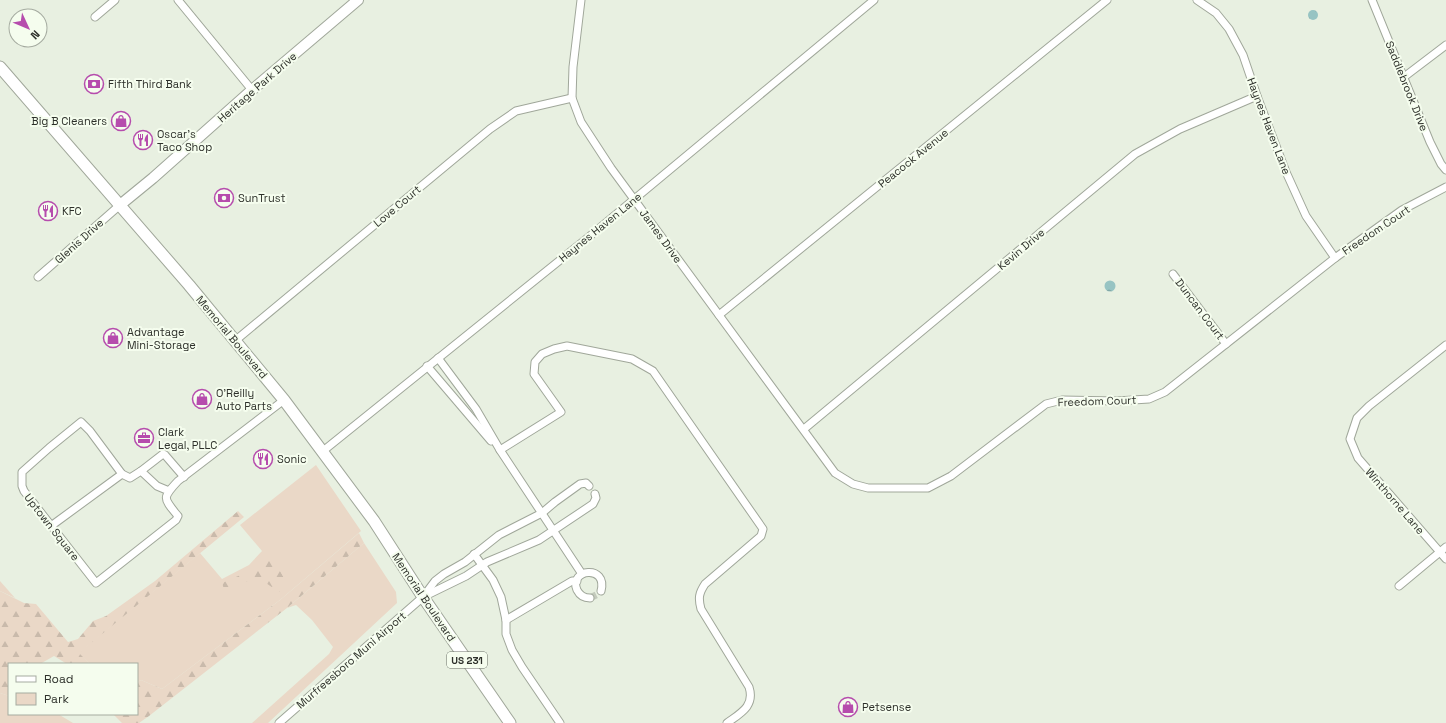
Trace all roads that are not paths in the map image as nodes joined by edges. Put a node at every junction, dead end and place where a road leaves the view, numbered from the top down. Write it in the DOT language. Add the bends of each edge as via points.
graph roads {
  1 [pos="115,0"];
  2 [pos="178,0"];
  3 [pos="358,0"];
  4 [pos="581,0"];
  5 [pos="874,0"];
  6 [pos="1107,0"];
  7 [pos="1197,0"];
  8 [pos="1372,0"];
  9 [pos="95,17"];
  10 [pos="1446,45"];
  11 [pos="0,67"];
  12 [pos="1404,78"];
  13 [pos="252,90"];
  14 [pos="1257,96"];
  15 [pos="572,98"];
  16 [pos="1446,170"];
  17 [pos="1446,187"];
  18 [pos="634,199"];
  19 [pos="120,205"];
  20 [pos="1335,258"];
  21 [pos="1173,274"];
  22 [pos="38,277"];
  23 [pos="719,315"];
  24 [pos="236,340"];
  25 [pos="1226,344"];
  26 [pos="1446,345"];
  27 [pos="438,358"];
  28 [pos="427,366"];
  29 [pos="284,400"];
  30 [pos="804,429"];
  31 [pos="500,450"];
  32 [pos="322,451"];
  33 [pos="141,471"];
  34 [pos="122,474"];
  35 [pos="184,477"];
  36 [pos="590,486"];
  37 [pos="169,491"];
  38 [pos="595,494"];
  39 [pos="542,513"];
  40 [pos="51,526"];
  41 [pos="553,531"];
  42 [pos="1443,550"];
  43 [pos="474,554"];
  44 [pos="1446,559"];
  45 [pos="482,566"];
  46 [pos="582,574"];
  47 [pos="577,581"];
  48 [pos="1399,586"];
  49 [pos="601,591"];
  50 [pos="423,597"];
  51 [pos="590,598"];
  52 [pos="506,620"];
  53 [pos="278,723"];
  54 [pos="510,723"];
  55 [pos="560,723"];
  56 [pos="727,723"];
  1 -- 9 [label="street"];
  2 -- 13 [label="street"];
  3 -- 13 [label="street, Heritage Park Drive"];
  4 -- 15 [label="street, James Drive"];
  5 -- 18 [label="street, Haynes Haven Lane"];
  6 -- 23 [label="street, Peacock Avenue"];
  7 -- 14 [label="street, Haynes Haven Lane" via="1216,13 1229,29 1243,55"];
  8 -- 12 [label="street, Saddlebrook Drive"];
  10 -- 12 [label="street"];
  11 -- 19 [label="main road, Memorial Boulevard / US 231"];
  12 -- 16 [label="street, Saddlebrook Drive" via="1430,142"];
  13 -- 19 [label="street, Heritage Park Drive"];
  14 -- 20 [label="street, Haynes Haven Lane" via="1306,216"];
  14 -- 30 [label="street, Kevin Drive" via="1180,129 1135,154"];
  15 -- 18 [label="street, James Drive" via="581,122"];
  15 -- 24 [label="street, Love Court" via="516,111 490,129"];
  17 -- 20 [label="street, Freedom Court" via="1402,210"];
  18 -- 23 [label="street, James Drive"];
  18 -- 27 [label="street, Haynes Haven Lane"];
  19 -- 22 [label="street, Glenis Drive"];
  19 -- 24 [label="main road, Memorial Boulevard / US 231"];
  20 -- 25 [label="street, Freedom Court"];
  21 -- 25 [label="street, Duncan Court"];
  23 -- 30 [label="street, James Drive"];
  24 -- 29 [label="main road, Memorial Boulevard / US 231"];
  25 -- 30 [label="street, Freedom Court" via="1165,392 1149,399 1062,400 1046,404 951,476 928,488 868,488 853,484 835,473"];
  26 -- 42 [label="street, Winthorne Lane" via="1369,406 1357,418 1350,439 1358,458"];
  27 -- 28 [label="street, Haynes Haven Lane"];
  27 -- 31 [label="street" via="476,409"];
  28 -- 31 [label="street"];
  28 -- 32 [label="street, Haynes Haven Lane"];
  29 -- 32 [label="main road, Memorial Boulevard / US 231"];
  29 -- 35 [label="street"];
  31 -- 39 [label="street"];
  31 -- 56 [label="street" via="561,412 534,374 535,362 542,354 567,346 581,348 632,359 653,371 763,529 760,536 705,584 699,593 701,609 752,695 743,712"];
  32 -- 50 [label="main road, Memorial Boulevard / US 231" via="374,521"];
  33 -- 34 [label="street" via="130,478"];
  33 -- 35 [label="street" via="163,454"];
  33 -- 37 [label="street" via="156,486"];
  34 -- 40 [label="street"];
  34 -- 40 [label="street, Uptown Square" via="81,422 22,472 24,491"];
  35 -- 37 [label="street"];
  36 -- 39 [label="street" via="586,483 580,484"];
  37 -- 40 [label="street, Uptown Square" via="167,503 178,516 176,520 96,584"];
  38 -- 41 [label="street" via="593,504"];
  39 -- 41 [label="street"];
  39 -- 43 [label="street" via="499,535"];
  41 -- 45 [label="street"];
  41 -- 46 [label="street"];
  42 -- 44 [label="street, Winthorne Lane"];
  42 -- 48 [label="street"];
  43 -- 45 [label="street"];
  43 -- 50 [label="street" via="435,581"];
  45 -- 50 [label="street"];
  45 -- 52 [label="street" via="493,580 501,597"];
  46 -- 47 [label="street"];
  46 -- 49 [label="street" via="590,572 598,576 602,583"];
  47 -- 51 [label="street" via="579,593"];
  47 -- 52 [label="street" via="572,581"];
  50 -- 53 [label="street, Murfreesboro Muni Airport"];
  50 -- 54 [label="main road, Memorial Boulevard / US 231"];
  52 -- 55 [label="street" via="506,634 512,650"];
}
